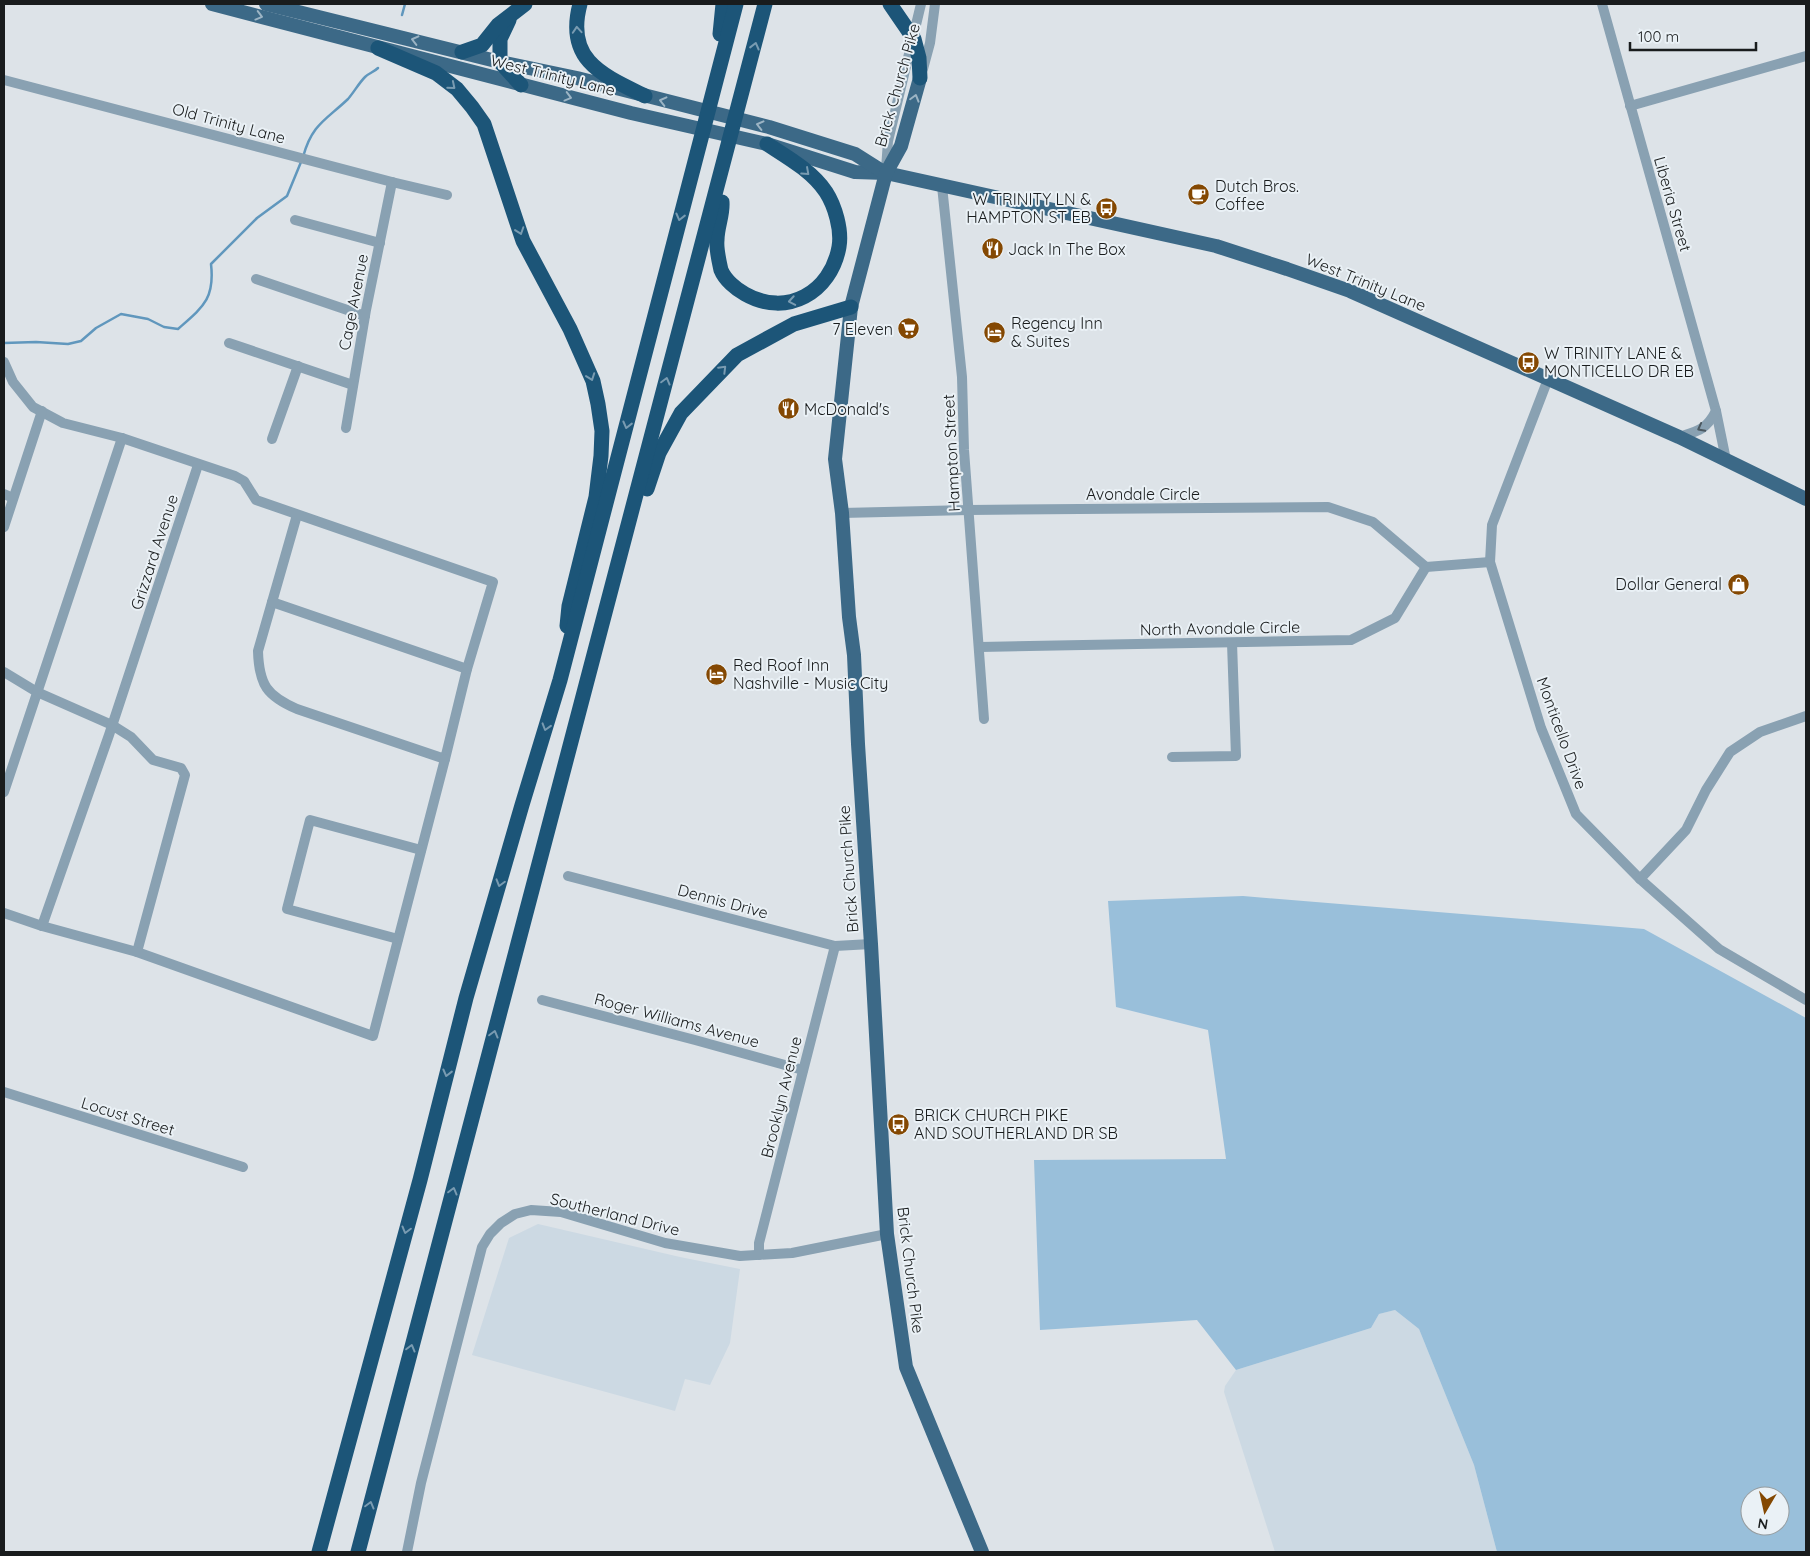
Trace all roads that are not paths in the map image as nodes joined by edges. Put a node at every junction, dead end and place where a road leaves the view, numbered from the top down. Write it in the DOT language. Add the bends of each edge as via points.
graph roads {
  1 [pos="212,4"];
  2 [pos="266,4"];
  3 [pos="525,4"];
  4 [pos="580,4"];
  5 [pos="723,4"];
  6 [pos="736,4"];
  7 [pos="765,4"];
  8 [pos="890,4"];
  9 [pos="921,4"];
  10 [pos="935,4"];
  11 [pos="1602,4"];
  12 [pos="512,15"];
  13 [pos="914,40"];
  14 [pos="378,48"];
  15 [pos="462,52"];
  16 [pos="1806,56"];
  17 [pos="721,60"];
  18 [pos="500,62"];
  19 [pos="920,78"];
  20 [pos="4,80"];
  21 [pos="521,85"];
  22 [pos="645,96"];
  23 [pos="1630,106"];
  24 [pos="767,144"];
  25 [pos="886,173"];
  26 [pos="720,181"];
  27 [pos="392,182"];
  28 [pos="942,186"];
  29 [pos="446,195"];
  30 [pos="295,220"];
  31 [pos="380,243"];
  32 [pos="256,279"];
  33 [pos="851,308"];
  34 [pos="365,316"];
  35 [pos="229,343"];
  36 [pos="4,362"];
  37 [pos="298,366"];
  38 [pos="1548,379"];
  39 [pos="353,385"];
  40 [pos="42,411"];
  41 [pos="1716,412"];
  42 [pos="346,428"];
  43 [pos="1679,437"];
  44 [pos="122,438"];
  45 [pos="272,439"];
  46 [pos="1726,460"];
  47 [pos="198,465"];
  48 [pos="9,496"];
  49 [pos="1806,499"];
  50 [pos="969,510"];
  51 [pos="842,513"];
  52 [pos="297,515"];
  53 [pos="4,527"];
  54 [pos="1490,562"];
  55 [pos="1426,567"];
  56 [pos="272,602"];
  57 [pos="600,631"];
  58 [pos="1232,644"];
  59 [pos="980,647"];
  60 [pos="467,669"];
  61 [pos="4,672"];
  62 [pos="560,680"];
  63 [pos="37,692"];
  64 [pos="1806,716"];
  65 [pos="984,719"];
  66 [pos="112,724"];
  67 [pos="1172,757"];
  68 [pos="445,758"];
  69 [pos="4,792"];
  70 [pos="421,850"];
  71 [pos="568,876"];
  72 [pos="1640,879"];
  73 [pos="4,913"];
  74 [pos="42,926"];
  75 [pos="398,939"];
  76 [pos="871,944"];
  77 [pos="835,946"];
  78 [pos="137,952"];
  79 [pos="542,1000"];
  80 [pos="1806,1000"];
  81 [pos="803,1070"];
  82 [pos="4,1092"];
  83 [pos="244,1167"];
  84 [pos="886,1234"];
  85 [pos="759,1255"];
  86 [pos="319,1552"];
  87 [pos="358,1552"];
  88 [pos="407,1552"];
  89 [pos="982,1552"];
  1 -- 14 [label="main road, West Trinity Lane, one-way"];
  15 -- 2 [label="main road, West Trinity Lane, one-way"];
  3 -- 12 [label="highway"];
  22 -- 4 [label="highway, one-way" via="610,79 587,61 579,46 576,29"];
  5 -- 17 [label="highway"];
  6 -- 17 [label="highway"];
  26 -- 7 [label="highway, one-way"];
  8 -- 13 [label="highway"];
  9 -- 13 [label="street, Brick Church Pike"];
  10 -- 19 [label="street, Brick Church Pike" via="930,43"];
  11 -- 23 [label="street, Liberia Street"];
  12 -- 15 [label="highway" via="498,25 482,45"];
  12 -- 18 [label="highway" via="500,39"];
  13 -- 19 [label="highway"];
  13 -- 25 [label="street, Brick Church Pike" via="888,141"];
  14 -- 21 [label="main road, West Trinity Lane"];
  14 -- 62 [label="highway, one-way" via="436,74 457,90 484,124 523,241 593,381 602,431 601,456 596,497 569,606"];
  15 -- 18 [label="main road, West Trinity Lane"];
  16 -- 23 [label="street"];
  17 -- 62 [label="highway, one-way"];
  18 -- 21 [label="highway"];
  18 -- 22 [label="main road, West Trinity Lane"];
  25 -- 19 [label="main road, Brick Church Pike, one-way" via="901,146"];
  20 -- 27 [label="street, Old Trinity Lane"];
  21 -- 24 [label="main road, West Trinity Lane, one-way"];
  25 -- 22 [label="main road, West Trinity Lane, one-way" via="855,154 769,127"];
  23 -- 41 [label="street, Liberia Street"];
  24 -- 25 [label="main road, West Trinity Lane" via="855,172"];
  24 -- 26 [label="highway, one-way" via="805,170 826,191 839,227 840,244 833,267 818,287 801,300 768,304 736,289 722,272 716,240 722,207"];
  25 -- 28 [label="main road, West Trinity Lane"];
  25 -- 33 [label="main road, Brick Church Pike"];
  57 -- 26 [label="highway, one-way"];
  27 -- 29 [label="street, Old Trinity Lane"];
  27 -- 31 [label="street, Cage Avenue"];
  28 -- 38 [label="main road, West Trinity Lane" via="1236,252 1350,292"];
  28 -- 50 [label="street, Hampton Street" via="962,377"];
  30 -- 31 [label="street"];
  31 -- 34 [label="street, Cage Avenue"];
  32 -- 34 [label="street"];
  33 -- 51 [label="main road, Brick Church Pike" via="835,459"];
  57 -- 33 [label="highway, one-way" via="659,453 681,413 737,355 794,324"];
  34 -- 39 [label="street, Cage Avenue"];
  35 -- 37 [label="street"];
  36 -- 40 [label="street" via="13,382 33,406"];
  37 -- 39 [label="street"];
  37 -- 45 [label="street"];
  38 -- 43 [label="main road, West Trinity Lane"];
  38 -- 54 [label="street, Monticello Drive" via="1492,525"];
  39 -- 42 [label="street, Cage Avenue"];
  40 -- 44 [label="street" via="63,422"];
  40 -- 48 [label="street"];
  41 -- 43 [label="street, one-way" via="1702,429"];
  41 -- 46 [label="street, Liberia Street"];
  43 -- 46 [label="main road, West Trinity Lane"];
  44 -- 47 [label="street"];
  44 -- 63 [label="street"];
  46 -- 49 [label="main road, West Trinity Lane"];
  47 -- 52 [label="street" via="235,476 244,481 256,500"];
  47 -- 66 [label="street, Grizzard Avenue"];
  48 -- 53 [label="street"];
  50 -- 51 [label="street, Avondale Circle"];
  50 -- 55 [label="street, Avondale Circle" via="1328,507 1373,522"];
  50 -- 59 [label="street, Hampton Street"];
  51 -- 76 [label="main road, Brick Church Pike"];
  52 -- 56 [label="street"];
  52 -- 60 [label="street" via="493,582"];
  54 -- 55 [label="street"];
  54 -- 72 [label="street, Monticello Drive" via="1541,728 1576,814"];
  55 -- 58 [label="street, North Avondale Circle" via="1394,618 1351,640"];
  56 -- 60 [label="street"];
  56 -- 68 [label="street" via="258,651 258,670 262,683 272,695 297,709"];
  87 -- 57 [label="highway, one-way"];
  58 -- 59 [label="street, North Avondale Circle"];
  58 -- 67 [label="street" via="1236,756"];
  59 -- 65 [label="street, Hampton Street"];
  60 -- 68 [label="street"];
  61 -- 63 [label="street"];
  62 -- 86 [label="highway, one-way" via="466,998"];
  63 -- 66 [label="street"];
  63 -- 69 [label="street"];
  64 -- 72 [label="street" via="1760,732 1730,752 1686,830"];
  66 -- 74 [label="street, Grizzard Avenue"];
  66 -- 78 [label="street" via="131,737 153,760 181,768 185,775"];
  68 -- 70 [label="street"];
  70 -- 75 [label="street"];
  70 -- 75 [label="street" via="310,820 307,829 287,909"];
  71 -- 77 [label="street, Dennis Drive"];
  72 -- 80 [label="street, Monticello Drive" via="1719,949"];
  73 -- 74 [label="street"];
  74 -- 78 [label="street"];
  75 -- 78 [label="street" via="372,1036"];
  76 -- 77 [label="street, Dennis Drive"];
  76 -- 84 [label="main road, Brick Church Pike"];
  77 -- 81 [label="street, Brooklyn Avenue"];
  79 -- 81 [label="street, Roger Williams Avenue"];
  81 -- 85 [label="street, Brooklyn Avenue" via="759,1243"];
  82 -- 83 [label="street, Locust Street"];
  84 -- 85 [label="street, Southerland Drive" via="792,1253"];
  84 -- 89 [label="main road, Brick Church Pike" via="906,1366"];
  85 -- 88 [label="street, Southerland Drive" via="740,1256 665,1243 561,1212 531,1210 515,1214 501,1223 482,1247 421,1482"];
}
